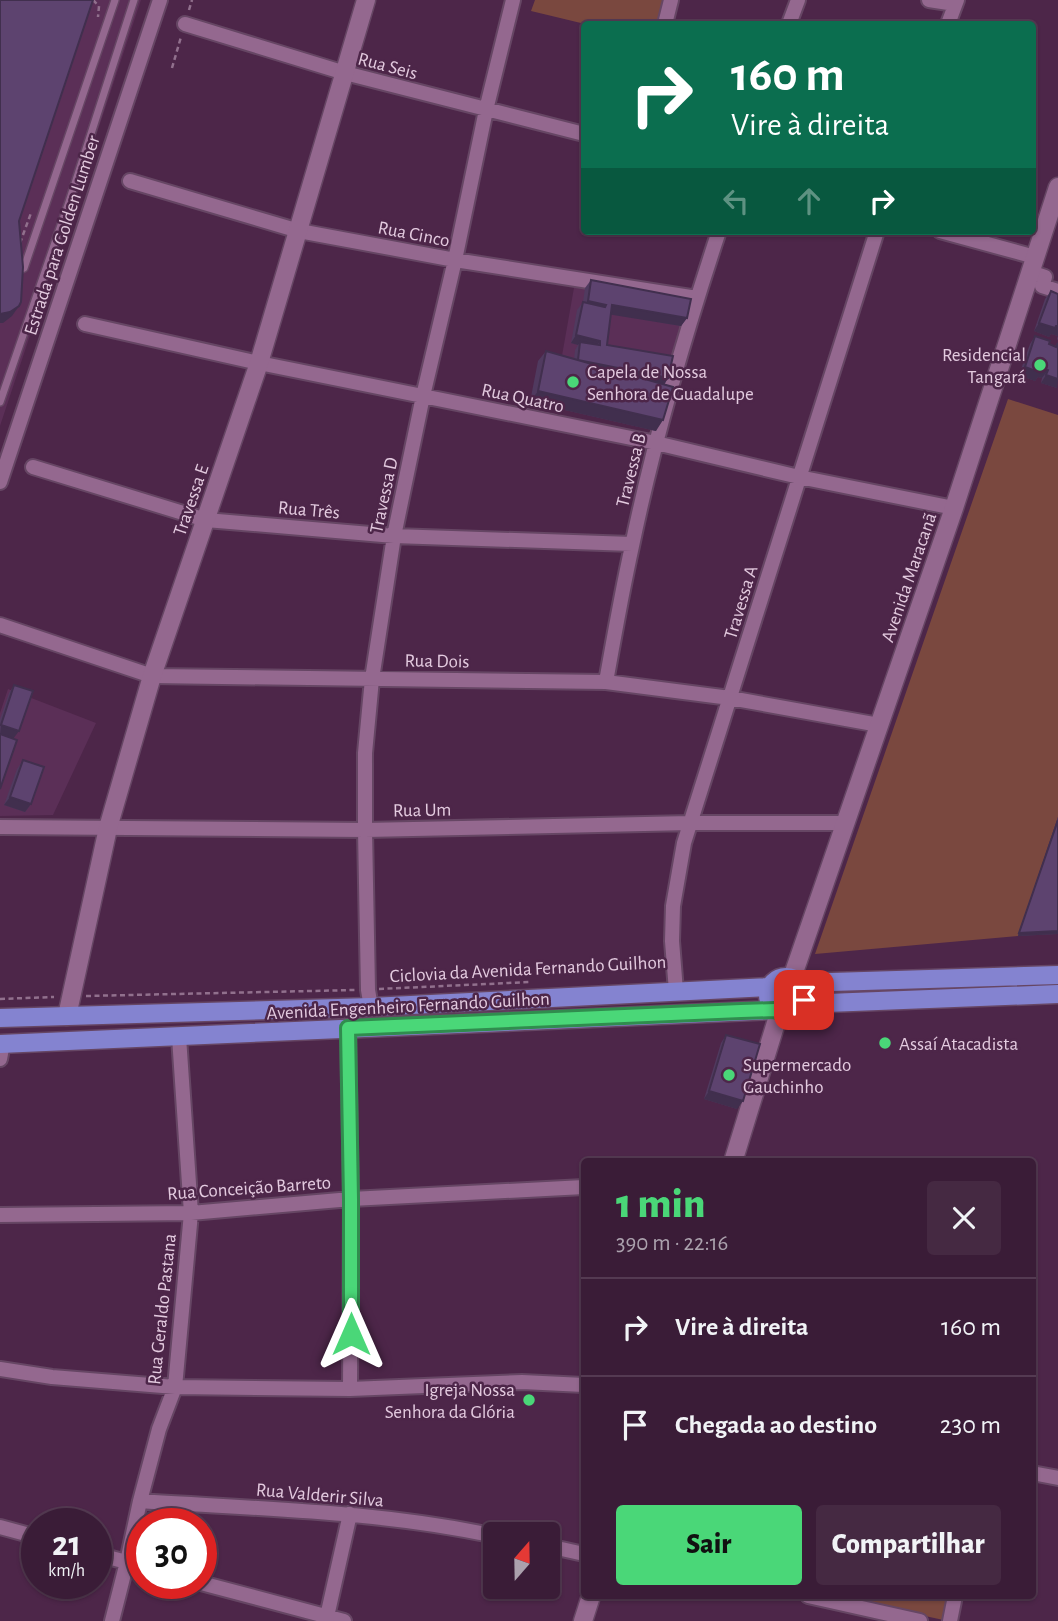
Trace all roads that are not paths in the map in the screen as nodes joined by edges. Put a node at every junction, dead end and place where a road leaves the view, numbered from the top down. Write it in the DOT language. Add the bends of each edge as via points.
graph roads {
  1 [pos="115,0"];
  2 [pos="124,0"];
  3 [pos="160,0"];
  4 [pos="366,0"];
  5 [pos="513,0"];
  6 [pos="671,0"];
  7 [pos="798,0"];
  8 [pos="929,0"];
  9 [pos="133,2"];
  10 [pos="956,2"];
  11 [pos="666,21"];
  12 [pos="790,21"];
  13 [pos="949,21"];
  14 [pos="185,24"];
  15 [pos="345,73"];
  16 [pos="486,110"];
  17 [pos="581,133"];
  18 [pos="130,181"];
  19 [pos="1058,187"];
  20 [pos="299,231"];
  21 [pos="718,235"];
  22 [pos="876,235"];
  23 [pos="951,235"];
  24 [pos="455,260"];
  25 [pos="1032,264"];
  26 [pos="0,284"];
  27 [pos="1058,291"];
  28 [pos="697,298"];
  29 [pos="85,324"];
  30 [pos="259,363"];
  31 [pos="423,396"];
  32 [pos="0,402"];
  33 [pos="656,443"];
  34 [pos="33,467"];
  35 [pos="799,477"];
  36 [pos="0,482"];
  37 [pos="954,508"];
  38 [pos="206,520"];
  39 [pos="394,536"];
  40 [pos="632,544"];
  41 [pos="0,625"];
  42 [pos="152,676"];
  43 [pos="372,679"];
  44 [pos="606,682"];
  45 [pos="730,698"];
  46 [pos="879,725"];
  47 [pos="690,822"];
  48 [pos="845,823"];
  49 [pos="0,827"];
  50 [pos="108,828"];
  51 [pos="365,830"];
  52 [pos="1058,975"];
  53 [pos="796,981"];
  54 [pos="769,987"];
  55 [pos="676,991"];
  56 [pos="1058,994"];
  57 [pos="370,998"];
  58 [pos="802,1004"];
  59 [pos="777,1012"];
  60 [pos="67,1016"];
  61 [pos="0,1018"];
  62 [pos="348,1028"];
  63 [pos="179,1037"];
  64 [pos="1,1049"];
  65 [pos="734,1158"];
  66 [pos="581,1187"];
  67 [pos="351,1199"];
  68 [pos="191,1213"];
  69 [pos="0,1215"];
  70 [pos="0,1369"];
  71 [pos="581,1384"];
  72 [pos="175,1387"];
  73 [pos="350,1389"];
  74 [pos="1036,1474"];
  75 [pos="1058,1478"];
  76 [pos="140,1501"];
  77 [pos="139,1508"];
  78 [pos="350,1514"];
  79 [pos="0,1527"];
  80 [pos="21,1533"];
  81 [pos="483,1533"];
  82 [pos="560,1549"];
  83 [pos="581,1553"];
  84 [pos="126,1586"];
  85 [pos="217,1588"];
  86 [pos="590,1599"];
  87 [pos="821,1599"];
  88 [pos="954,1599"];
  89 [pos="327,1619"];
  90 [pos="112,1621"];
  91 [pos="344,1621"];
  92 [pos="583,1621"];
  93 [pos="920,1621"];
  94 [pos="950,1621"];
  1 -- 26 [label="lane" via="24,268"];
  2 -- 9 [label="lane"];
  3 -- 36 [label="street, Estrada para Golden Lumber"];
  4 -- 15 [label="street, Travessa E"];
  5 -- 16 [label="street, Travessa D"];
  6 -- 11 [label="street"];
  7 -- 12 [label="street"];
  8 -- 10 [label="street"];
  9 -- 32 [label="lane"];
  10 -- 13 [label="street"];
  14 -- 15 [label="street, Rua Seis"];
  15 -- 16 [label="street, Rua Seis"];
  15 -- 20 [label="street, Travessa E"];
  16 -- 17 [label="street, Rua Seis"];
  16 -- 24 [label="street, Travessa D"];
  18 -- 20 [label="street, Rua Cinco"];
  19 -- 25 [label="street, Avenida Maracanã"];
  20 -- 24 [label="street, Rua Cinco"];
  20 -- 30 [label="street, Travessa E"];
  21 -- 28 [label="street, Travessa B"];
  22 -- 35 [label="street, Travessa A"];
  23 -- 25 [label="street"];
  24 -- 28 [label="street, Rua Cinco"];
  24 -- 31 [label="street, Travessa D"];
  25 -- 27 [label="street" via="1045,277 1042,286"];
  25 -- 37 [label="street, Avenida Maracanã"];
  28 -- 33 [label="street, Travessa B"];
  29 -- 30 [label="street, Rua Quatro"];
  30 -- 31 [label="street, Rua Quatro"];
  30 -- 38 [label="street, Travessa E"];
  31 -- 33 [label="street, Rua Quatro"];
  31 -- 39 [label="street, Travessa D"];
  33 -- 35 [label="street, Rua Quatro"];
  33 -- 40 [label="street, Travessa B"];
  34 -- 38 [label="street, Rua Três"];
  35 -- 37 [label="street, Rua Quatro"];
  35 -- 45 [label="street, Travessa A"];
  37 -- 46 [label="street, Avenida Maracanã"];
  38 -- 39 [label="street, Rua Três"];
  38 -- 42 [label="street, Travessa E"];
  39 -- 40 [label="street, Rua Três"];
  39 -- 43 [label="street, Travessa D"];
  40 -- 44 [label="street, Travessa B"];
  41 -- 42 [label="street, Rua Dois"];
  42 -- 43 [label="street, Rua Dois"];
  42 -- 50 [label="street, Travessa E"];
  43 -- 44 [label="street, Rua Dois"];
  43 -- 51 [label="street, Travessa D" via="365,753"];
  44 -- 45 [label="street, Rua Dois"];
  45 -- 46 [label="street, Rua Dois"];
  45 -- 47 [label="street, Travessa A"];
  46 -- 48 [label="street, Avenida Maracanã"];
  47 -- 48 [label="street, Rua Um"];
  47 -- 51 [label="street, Rua Um"];
  47 -- 55 [label="street, Travessa A" via="673,906"];
  48 -- 53 [label="street, Avenida Maracanã"];
  49 -- 50 [label="street, Rua Um"];
  50 -- 51 [label="street, Rua Um"];
  50 -- 60 [label="street, Travessa E"];
  51 -- 57 [label="street, Travessa D"];
  52 -- 53 [label="main road, Avenida Engenheiro Fernando Guilhon"];
  53 -- 54 [label="main road, Avenida Engenheiro Fernando Guilhon" via="779,978"];
  53 -- 58 [label="main road" via="804,991"];
  54 -- 55 [label="main road, Avenida Engenheiro Fernando Guilhon"];
  54 -- 59 [label="main road" via="768,1000"];
  55 -- 57 [label="main road, Avenida Engenheiro Fernando Guilhon"];
  56 -- 58 [label="main road, Avenida Engenheiro Fernando Guilhon"];
  57 -- 60 [label="main road, Avenida Engenheiro Fernando Guilhon"];
  58 -- 59 [label="main road, Avenida Engenheiro Fernando Guilhon" via="793,1013"];
  59 -- 62 [label="main road, Avenida Engenheiro Fernando Guilhon"];
  59 -- 65 [label="street"];
  60 -- 61 [label="main road, Avenida Engenheiro Fernando Guilhon"];
  62 -- 63 [label="main road, Avenida Engenheiro Fernando Guilhon"];
  62 -- 67 [label="street"];
  63 -- 64 [label="main road, Avenida Engenheiro Fernando Guilhon"];
  63 -- 68 [label="street, Rua Geraldo Pastana"];
  66 -- 67 [label="street, Rua Conceição Barreto"];
  67 -- 68 [label="street, Rua Conceição Barreto"];
  67 -- 73 [label="street"];
  68 -- 69 [label="street, Rua Conceição Barreto"];
  68 -- 72 [label="street, Rua Geraldo Pastana"];
  70 -- 72 [label="street"];
  71 -- 73 [label="street"];
  72 -- 73 [label="street"];
  72 -- 76 [label="street, Rua Geraldo Pastana"];
  74 -- 75 [label="street"];
  76 -- 77 [label="street, Rua Geraldo Pastana"];
  76 -- 78 [label="street, Rua Valderir Silva"];
  78 -- 81 [label="street, Rua Valderir Silva"];
  78 -- 89 [label="street"];
  79 -- 80 [label="street"];
  82 -- 83 [label="street"];
  84 -- 90 [label="street, Rua Geraldo Pastana"];
  85 -- 89 [label="street"];
  86 -- 92 [label="street"];
  87 -- 93 [label="street"];
  88 -- 94 [label="street"];
  89 -- 91 [label="street"];
}
